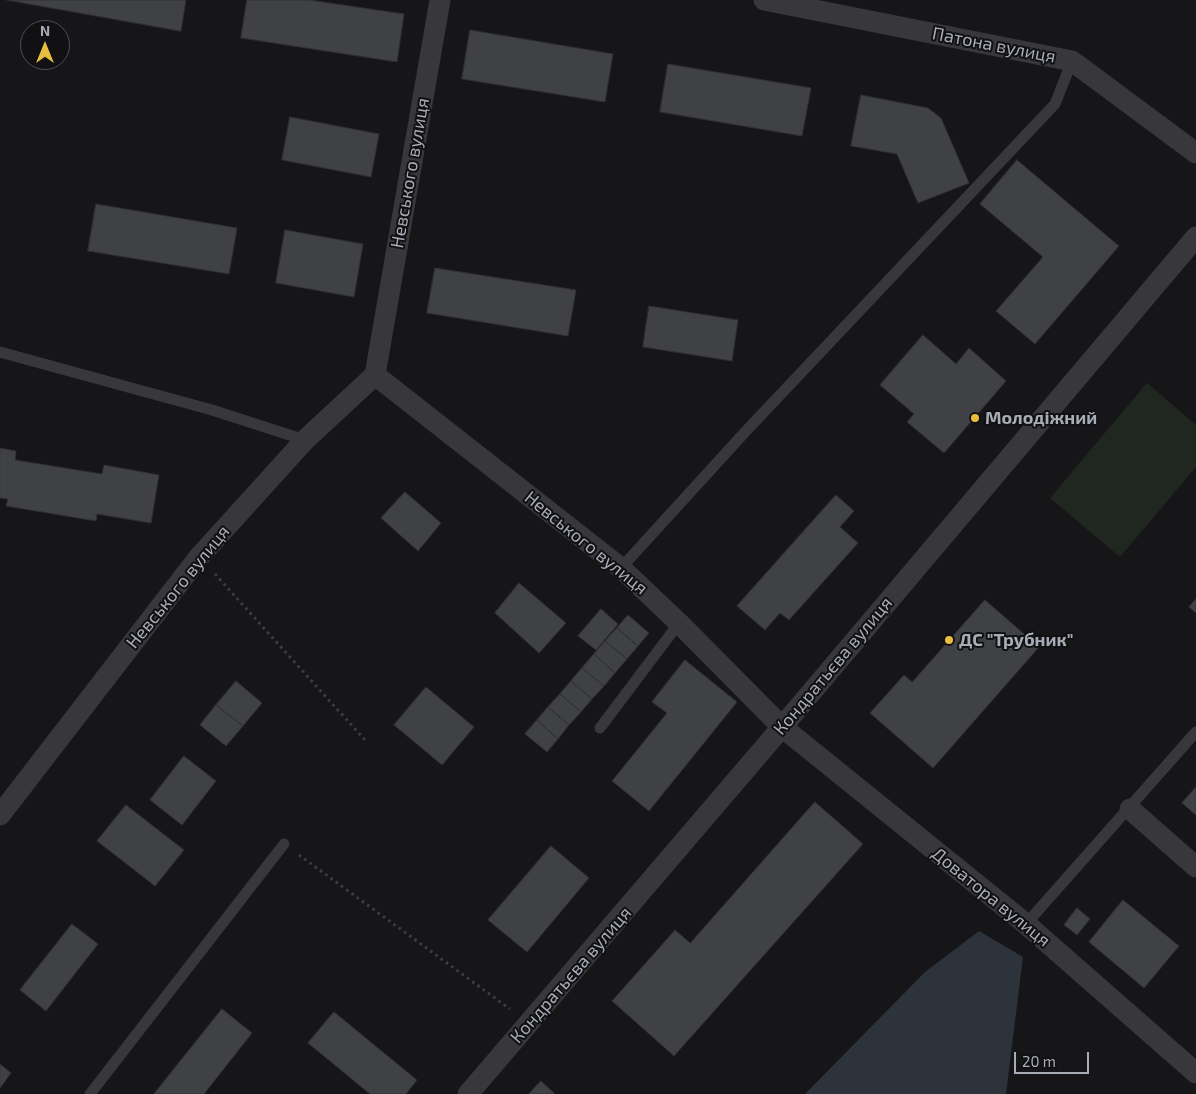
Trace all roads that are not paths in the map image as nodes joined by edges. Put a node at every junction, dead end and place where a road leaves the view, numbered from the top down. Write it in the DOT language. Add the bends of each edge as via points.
graph roads {
  1 [pos="440,0"];
  2 [pos="764,0"];
  3 [pos="1072,61"];
  4 [pos="1196,153"];
  5 [pos="1196,237"];
  6 [pos="0,352"];
  7 [pos="375,375"];
  8 [pos="305,440"];
  9 [pos="621,568"];
  10 [pos="679,623"];
  11 [pos="782,727"];
  12 [pos="600,728"];
  13 [pos="1196,732"];
  14 [pos="1130,809"];
  15 [pos="0,815"];
  16 [pos="284,844"];
  17 [pos="1196,867"];
  18 [pos="1026,924"];
  19 [pos="1196,1072"];
  20 [pos="90,1094"];
  21 [pos="468,1094"];
  1 -- 7 [label="street, Невського вулиця"];
  2 -- 3 [label="street, Патона вулиця"];
  3 -- 4 [label="street, Патона вулиця"];
  3 -- 9 [label="lane" via="1055,104"];
  5 -- 11 [label="street, Кондратьєва вулиця"];
  6 -- 8 [label="lane" via="212,410"];
  7 -- 8 [label="street, Невського вулиця"];
  7 -- 9 [label="street, Невського вулиця"];
  8 -- 15 [label="street, Невського вулиця" via="199,557"];
  9 -- 10 [label="street, Невського вулиця"];
  10 -- 11 [label="street, Невського вулиця"];
  10 -- 12 [label="lane"];
  11 -- 18 [label="street, Доватора вулиця"];
  11 -- 21 [label="street, Кондратьєва вулиця"];
  13 -- 14 [label="lane"];
  14 -- 17 [label="street"];
  14 -- 18 [label="lane"];
  16 -- 20 [label="lane"];
  18 -- 19 [label="street, Доватора вулиця"];
}
